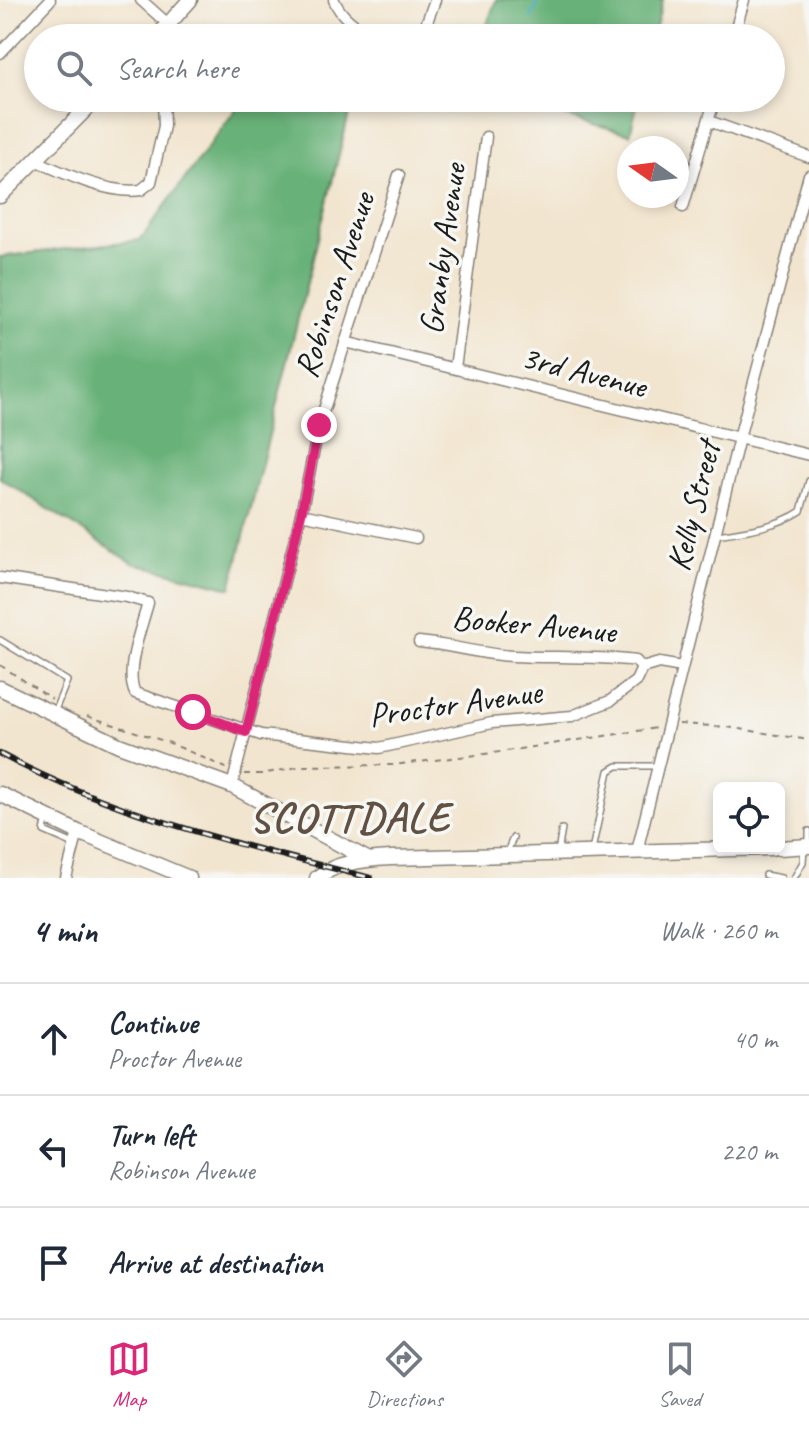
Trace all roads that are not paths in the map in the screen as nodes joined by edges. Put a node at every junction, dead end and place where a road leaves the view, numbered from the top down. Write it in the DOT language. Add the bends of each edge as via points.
graph roads {
  1 [pos="141,0"];
  2 [pos="190,0"];
  3 [pos="334,0"];
  4 [pos="435,0"];
  5 [pos="744,0"];
  6 [pos="47,1"];
  7 [pos="25,24"];
  8 [pos="168,24"];
  9 [pos="170,24"];
  10 [pos="353,24"];
  11 [pos="426,24"];
  12 [pos="737,24"];
  13 [pos="24,26"];
  14 [pos="1,50"];
  15 [pos="83,112"];
  16 [pos="164,112"];
  17 [pos="711,112"];
  18 [pos="709,121"];
  19 [pos="486,137"];
  20 [pos="809,157"];
  21 [pos="35,160"];
  22 [pos="399,175"];
  23 [pos="809,175"];
  24 [pos="689,187"];
  25 [pos="0,196"];
  26 [pos="345,342"];
  27 [pos="455,368"];
  28 [pos="739,438"];
  29 [pos="809,455"];
  30 [pos="809,481"];
  31 [pos="301,514"];
  32 [pos="715,535"];
  33 [pos="416,538"];
  34 [pos="0,578"];
  35 [pos="0,640"];
  36 [pos="419,642"];
  37 [pos="682,667"];
  38 [pos="642,668"];
  39 [pos="0,688"];
  40 [pos="54,708"];
  41 [pos="246,732"];
  42 [pos="658,766"];
  43 [pos="232,786"];
  44 [pos="0,794"];
  45 [pos="562,829"];
  46 [pos="809,831"];
  47 [pos="76,838"];
  48 [pos="513,838"];
  49 [pos="807,846"];
  50 [pos="785,848"];
  51 [pos="713,849"];
  52 [pos="637,851"];
  53 [pos="558,853"];
  54 [pos="591,853"];
  55 [pos="506,855"];
  56 [pos="367,859"];
  57 [pos="765,875"];
  58 [pos="66,878"];
  59 [pos="189,878"];
  60 [pos="317,878"];
  61 [pos="781,878"];
  62 [pos="794,878"];
  1 -- 8 [label="street"];
  2 -- 9 [label="street"];
  3 -- 10 [label="street"];
  4 -- 11 [label="street"];
  5 -- 12 [label="street"];
  6 -- 7 [label="street"];
  13 -- 14 [label="street"];
  15 -- 21 [label="street"];
  16 -- 21 [label="street" via="151,182 141,190 124,191"];
  17 -- 18 [label="street"];
  18 -- 20 [label="street"];
  18 -- 24 [label="street"];
  19 -- 27 [label="street, Granby Avenue"];
  21 -- 25 [label="street"];
  22 -- 26 [label="street, Robinson Avenue"];
  23 -- 28 [label="street, Kelly Street"];
  26 -- 27 [label="street, 3rd Avenue"];
  26 -- 31 [label="street, Robinson Avenue" via="319,425"];
  27 -- 28 [label="street, 3rd Avenue"];
  28 -- 29 [label="street, 3rd Avenue"];
  28 -- 32 [label="street, Kelly Street"];
  30 -- 32 [label="lane" via="801,511 793,516"];
  31 -- 33 [label="street"];
  31 -- 41 [label="street, Robinson Avenue"];
  32 -- 37 [label="street, Kelly Street"];
  34 -- 41 [label="street, Proctor Avenue" via="148,603 132,667 135,693"];
  35 -- 40 [label="lane" via="67,681"];
  36 -- 38 [label="street, Booker Avenue" via="513,656 597,656 636,661"];
  37 -- 38 [label="street" via="659,663"];
  37 -- 42 [label="street, Kelly Street"];
  38 -- 41 [label="street, Proctor Avenue" via="636,681 610,701 572,716 492,723 379,748"];
  39 -- 40 [label="street"];
  40 -- 43 [label="street" via="119,745"];
  41 -- 43 [label="street, Robinson Avenue"];
  42 -- 52 [label="street, Kelly Street"];
  42 -- 54 [label="lane" via="617,766 609,771"];
  43 -- 56 [label="street"];
  44 -- 47 [label="street"];
  45 -- 53 [label="lane"];
  46 -- 49 [label="lane"];
  47 -- 58 [label="street"];
  47 -- 59 [label="street"];
  48 -- 55 [label="lane"];
  49 -- 50 [label="street"];
  49 -- 62 [label="lane"];
  51 -- 52 [label="street"];
  52 -- 54 [label="street"];
  53 -- 54 [label="street"];
  53 -- 55 [label="street"];
  55 -- 56 [label="street"];
  56 -- 60 [label="street"];
  57 -- 61 [label="lane"];
}
